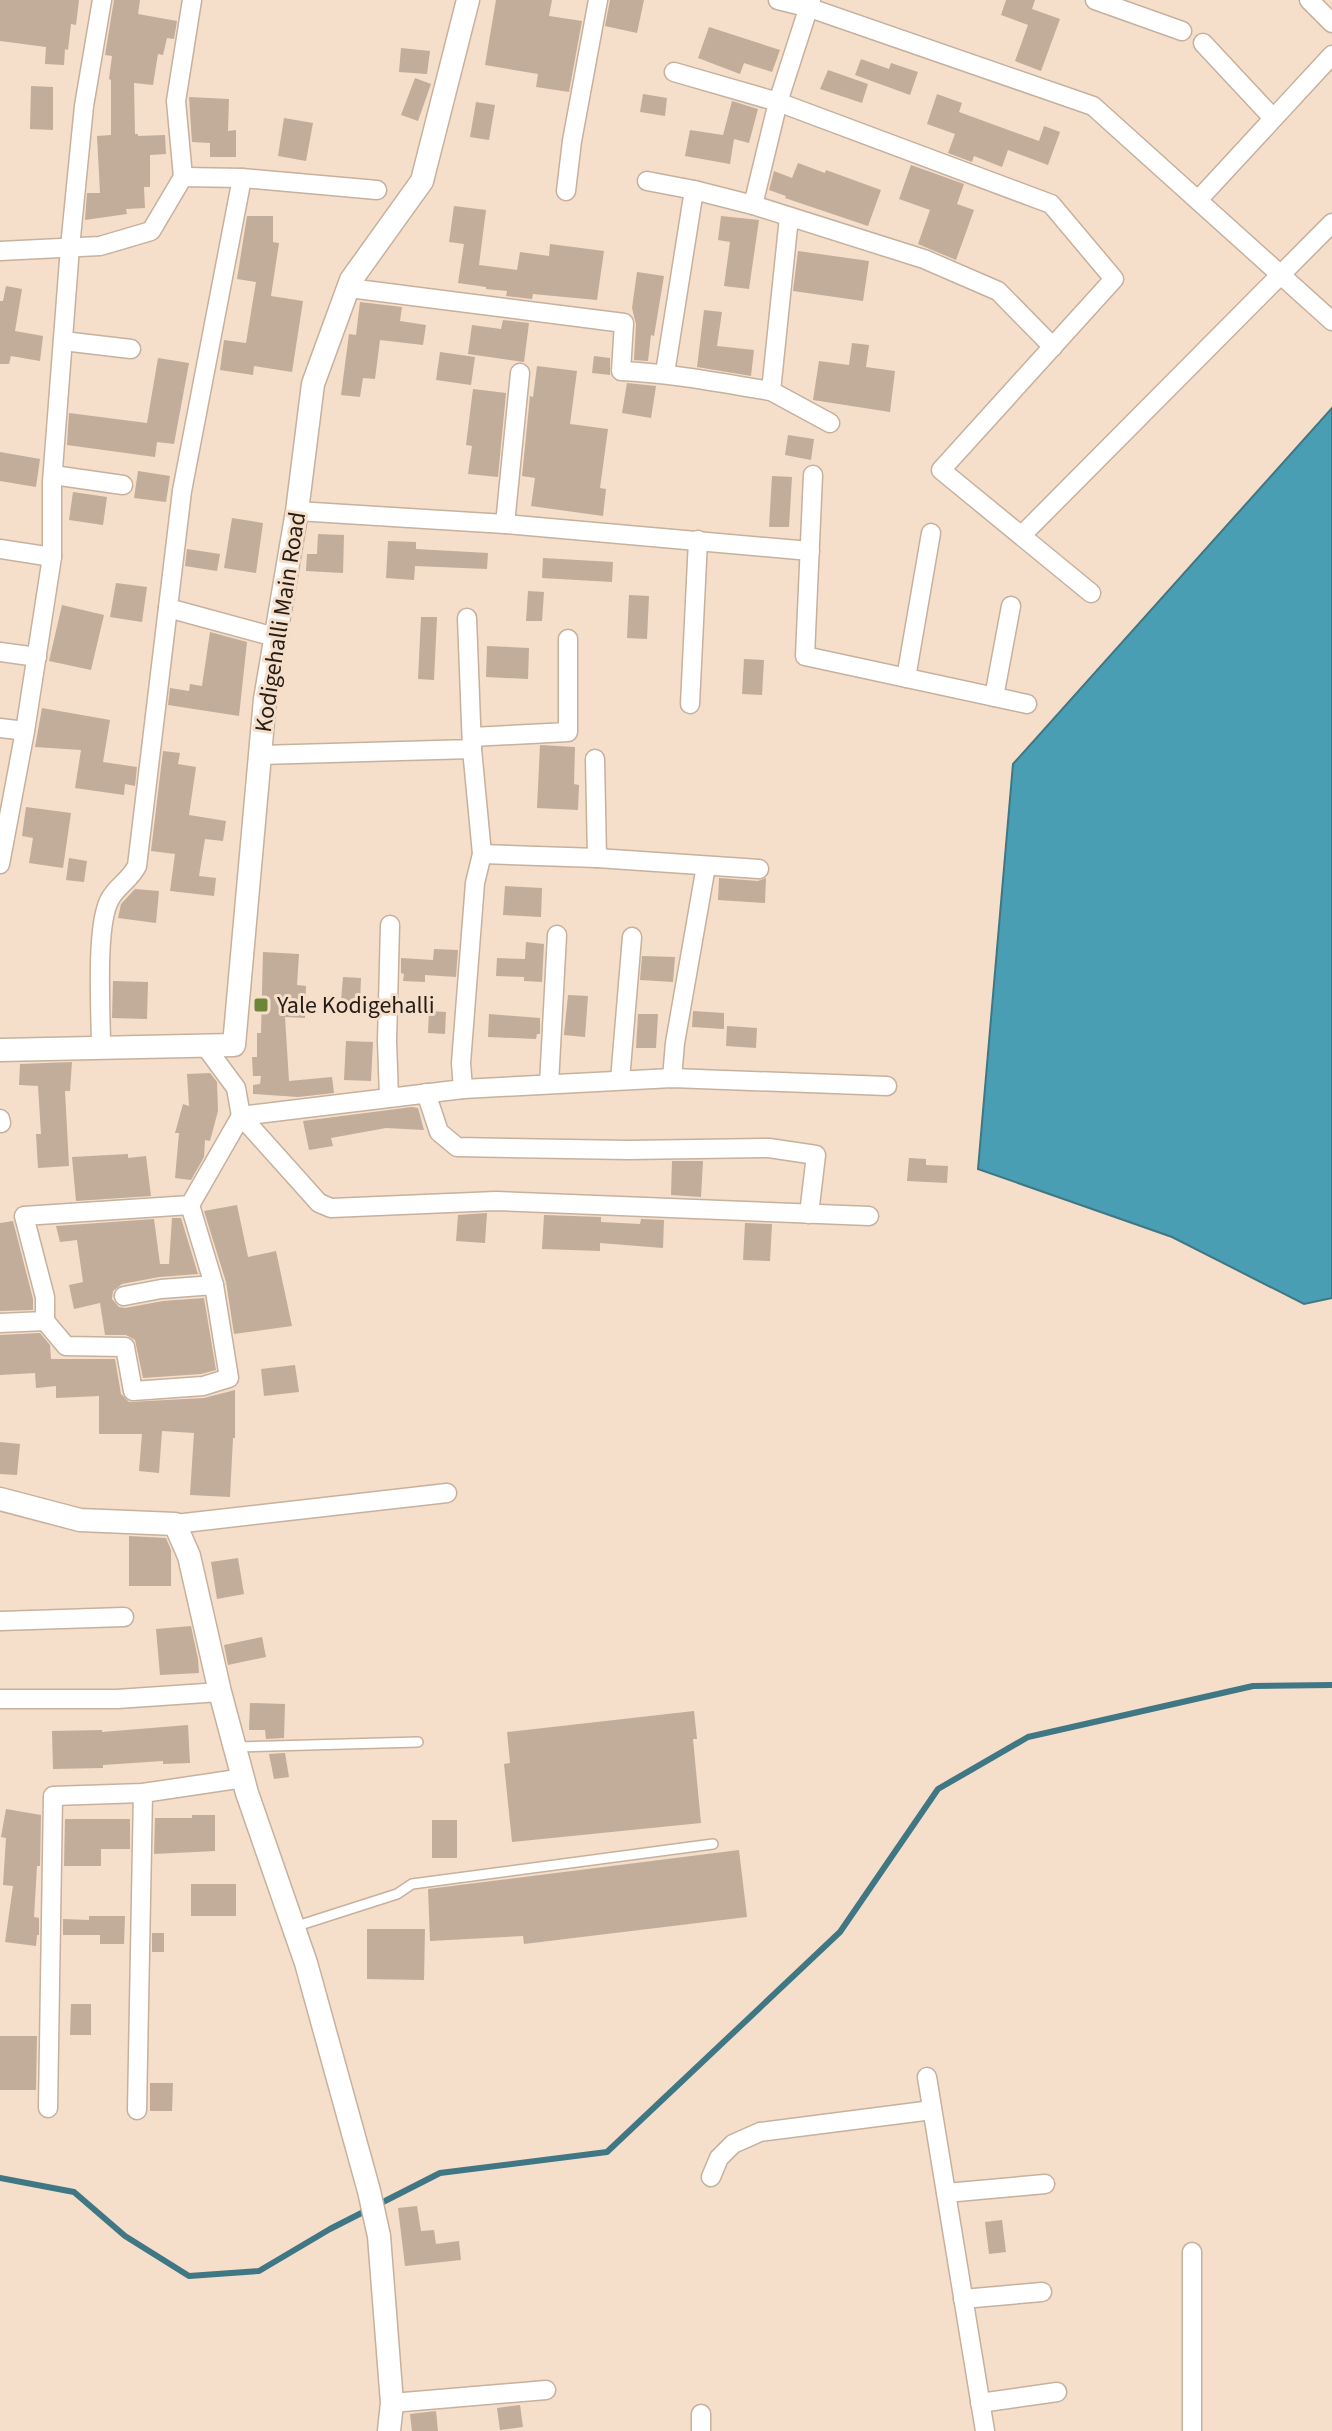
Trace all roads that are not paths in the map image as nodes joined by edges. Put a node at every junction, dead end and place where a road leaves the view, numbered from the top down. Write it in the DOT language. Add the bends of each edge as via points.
graph roads {
  1 [pos="102,0"];
  2 [pos="192,0"];
  3 [pos="468,0"];
  4 [pos="598,0"];
  5 [pos="778,0"];
  6 [pos="1095,0"];
  7 [pos="1309,0"];
  8 [pos="811,4"];
  9 [pos="1332,23"];
  10 [pos="1182,31"];
  11 [pos="1203,43"];
  12 [pos="1332,55"];
  13 [pos="674,72"];
  14 [pos="778,102"];
  15 [pos="1273,118"];
  16 [pos="183,177"];
  17 [pos="242,178"];
  18 [pos="647,181"];
  19 [pos="377,190"];
  20 [pos="694,190"];
  21 [pos="566,191"];
  22 [pos="1199,199"];
  23 [pos="753,205"];
  24 [pos="789,217"];
  25 [pos="1332,223"];
  26 [pos="70,247"];
  27 [pos="0,251"];
  28 [pos="1280,274"];
  29 [pos="349,288"];
  30 [pos="1332,321"];
  31 [pos="63,341"];
  32 [pos="1053,347"];
  33 [pos="131,349"];
  34 [pos="520,373"];
  35 [pos="665,373"];
  36 [pos="771,391"];
  37 [pos="830,423"];
  38 [pos="53,475"];
  39 [pos="813,475"];
  40 [pos="123,485"];
  41 [pos="297,511"];
  42 [pos="505,524"];
  43 [pos="931,533"];
  44 [pos="1022,535"];
  45 [pos="698,540"];
  46 [pos="0,549"];
  47 [pos="810,551"];
  48 [pos="52,557"];
  49 [pos="1091,593"];
  50 [pos="1011,606"];
  51 [pos="168,608"];
  52 [pos="467,618"];
  53 [pos="275,637"];
  54 [pos="568,639"];
  55 [pos="0,652"];
  56 [pos="37,657"];
  57 [pos="906,678"];
  58 [pos="994,697"];
  59 [pos="690,704"];
  60 [pos="1027,704"];
  61 [pos="0,728"];
  62 [pos="25,731"];
  63 [pos="472,743"];
  64 [pos="260,755"];
  65 [pos="595,759"];
  66 [pos="482,854"];
  67 [pos="597,858"];
  68 [pos="0,864"];
  69 [pos="706,866"];
  70 [pos="759,869"];
  71 [pos="390,925"];
  72 [pos="557,935"];
  73 [pos="632,937"];
  74 [pos="205,1046"];
  75 [pos="101,1048"];
  76 [pos="0,1050"];
  77 [pos="672,1078"];
  78 [pos="620,1080"];
  79 [pos="549,1084"];
  80 [pos="887,1086"];
  81 [pos="463,1089"];
  82 [pos="426,1093"];
  83 [pos="389,1097"];
  84 [pos="241,1116"];
  85 [pos="190,1205"];
  86 [pos="809,1214"];
  87 [pos="869,1216"];
  88 [pos="214,1285"];
  89 [pos="124,1296"];
  90 [pos="45,1321"];
  91 [pos="0,1323"];
  92 [pos="447,1493"];
  93 [pos="0,1499"];
  94 [pos="175,1524"];
  95 [pos="124,1617"];
  96 [pos="0,1621"];
  97 [pos="220,1692"];
  98 [pos="0,1699"];
  99 [pos="418,1742"];
  100 [pos="236,1747"];
  101 [pos="244,1778"];
  102 [pos="143,1793"];
  103 [pos="713,1844"];
  104 [pos="294,1927"];
  105 [pos="927,2077"];
  106 [pos="48,2108"];
  107 [pos="137,2110"];
  108 [pos="932,2110"];
  109 [pos="711,2177"];
  110 [pos="1045,2184"];
  111 [pos="946,2193"];
  112 [pos="1192,2252"];
  113 [pos="1042,2292"];
  114 [pos="963,2299"];
  115 [pos="546,2390"];
  116 [pos="1057,2392"];
  117 [pos="392,2403"];
  118 [pos="980,2403"];
  119 [pos="389,2431"];
  120 [pos="985,2431"];
  121 [pos="1192,2431"];
  1 -- 26 [label="street" via="84,106"];
  2 -- 16 [label="street" via="176,101"];
  3 -- 29 [label="street, Kodigehalli Main Road" via="422,181"];
  4 -- 21 [label="street"];
  5 -- 8 [label="street"];
  6 -- 10 [label="street"];
  7 -- 9 [label="street"];
  8 -- 14 [label="street"];
  8 -- 22 [label="street" via="1093,106"];
  11 -- 15 [label="street"];
  12 -- 15 [label="street"];
  13 -- 14 [label="street"];
  14 -- 23 [label="street"];
  14 -- 32 [label="street" via="1051,204 1114,279"];
  15 -- 22 [label="street"];
  16 -- 17 [label="street"];
  16 -- 26 [label="street" via="151,231 100,246"];
  17 -- 19 [label="street"];
  17 -- 51 [label="street" via="182,491"];
  18 -- 20 [label="street"];
  20 -- 23 [label="street"];
  20 -- 35 [label="street"];
  22 -- 28 [label="street"];
  23 -- 24 [label="street"];
  24 -- 32 [label="street" via="924,259 998,291"];
  24 -- 36 [label="street"];
  25 -- 28 [label="street"];
  26 -- 27 [label="street"];
  26 -- 31 [label="street"];
  28 -- 30 [label="street"];
  28 -- 44 [label="street"];
  29 -- 35 [label="street" via="624,323 621,371"];
  29 -- 41 [label="street, Kodigehalli Main Road" via="313,384"];
  31 -- 33 [label="street"];
  31 -- 38 [label="street"];
  32 -- 44 [label="street" via="941,470"];
  34 -- 42 [label="street"];
  35 -- 36 [label="street"];
  36 -- 37 [label="street"];
  38 -- 40 [label="street"];
  38 -- 48 [label="street"];
  39 -- 47 [label="street"];
  41 -- 42 [label="street"];
  41 -- 53 [label="street, Kodigehalli Main Road"];
  42 -- 45 [label="street"];
  43 -- 57 [label="street"];
  44 -- 49 [label="street"];
  45 -- 47 [label="street"];
  45 -- 59 [label="street"];
  46 -- 48 [label="street"];
  47 -- 57 [label="street" via="805,656"];
  48 -- 56 [label="street"];
  50 -- 58 [label="street"];
  51 -- 53 [label="street"];
  51 -- 75 [label="street" via="137,866 109,899 102,920"];
  52 -- 63 [label="street"];
  53 -- 64 [label="street, Kodigehalli Main Road"];
  54 -- 63 [label="street" via="568,732"];
  55 -- 56 [label="street"];
  56 -- 62 [label="street"];
  57 -- 58 [label="street"];
  58 -- 60 [label="street"];
  61 -- 62 [label="street"];
  62 -- 68 [label="street"];
  63 -- 64 [label="street"];
  63 -- 66 [label="street"];
  64 -- 74 [label="street, Kodigehalli Main Road" via="234,1045"];
  65 -- 67 [label="street"];
  66 -- 67 [label="street"];
  66 -- 81 [label="street" via="475,883"];
  67 -- 69 [label="street"];
  69 -- 70 [label="street"];
  69 -- 77 [label="street"];
  71 -- 83 [label="street"];
  72 -- 79 [label="street"];
  73 -- 78 [label="street"];
  74 -- 75 [label="street, Kodigehalli Main Road"];
  74 -- 84 [label="street" via="236,1088"];
  75 -- 76 [label="street, Kodigehalli Main Road"];
  77 -- 78 [label="street"];
  77 -- 80 [label="street"];
  78 -- 79 [label="street"];
  79 -- 81 [label="street"];
  81 -- 82 [label="street"];
  82 -- 83 [label="street"];
  82 -- 86 [label="street" via="439,1132 457,1147 769,1148 816,1155"];
  83 -- 84 [label="street"];
  84 -- 85 [label="street"];
  84 -- 86 [label="street" via="319,1203 331,1208 496,1201"];
  85 -- 88 [label="street"];
  85 -- 90 [label="street" via="24,1216 45,1297"];
  86 -- 87 [label="street"];
  88 -- 89 [label="street"];
  88 -- 90 [label="street" via="229,1378 203,1386 133,1391 125,1347 66,1346"];
  90 -- 91 [label="street"];
  92 -- 94 [label="street"];
  93 -- 94 [label="street" via="80,1520"];
  94 -- 97 [label="street" via="189,1556"];
  95 -- 96 [label="street"];
  97 -- 98 [label="street"];
  97 -- 100 [label="street"];
  99 -- 100 [label="lane"];
  100 -- 101 [label="street"];
  101 -- 102 [label="street"];
  101 -- 104 [label="street"];
  102 -- 106 [label="street" via="53,1796"];
  102 -- 107 [label="street"];
  103 -- 104 [label="lane" via="412,1884 397,1894"];
  104 -- 117 [label="street" via="379,2236"];
  105 -- 108 [label="street"];
  108 -- 109 [label="street" via="760,2132 733,2144"];
  108 -- 111 [label="street"];
  110 -- 111 [label="street"];
  111 -- 114 [label="street"];
  112 -- 121 [label="street"];
  113 -- 114 [label="street"];
  114 -- 118 [label="street"];
  115 -- 117 [label="street"];
  116 -- 118 [label="street"];
  117 -- 119 [label="street"];
  118 -- 120 [label="street"];
}
